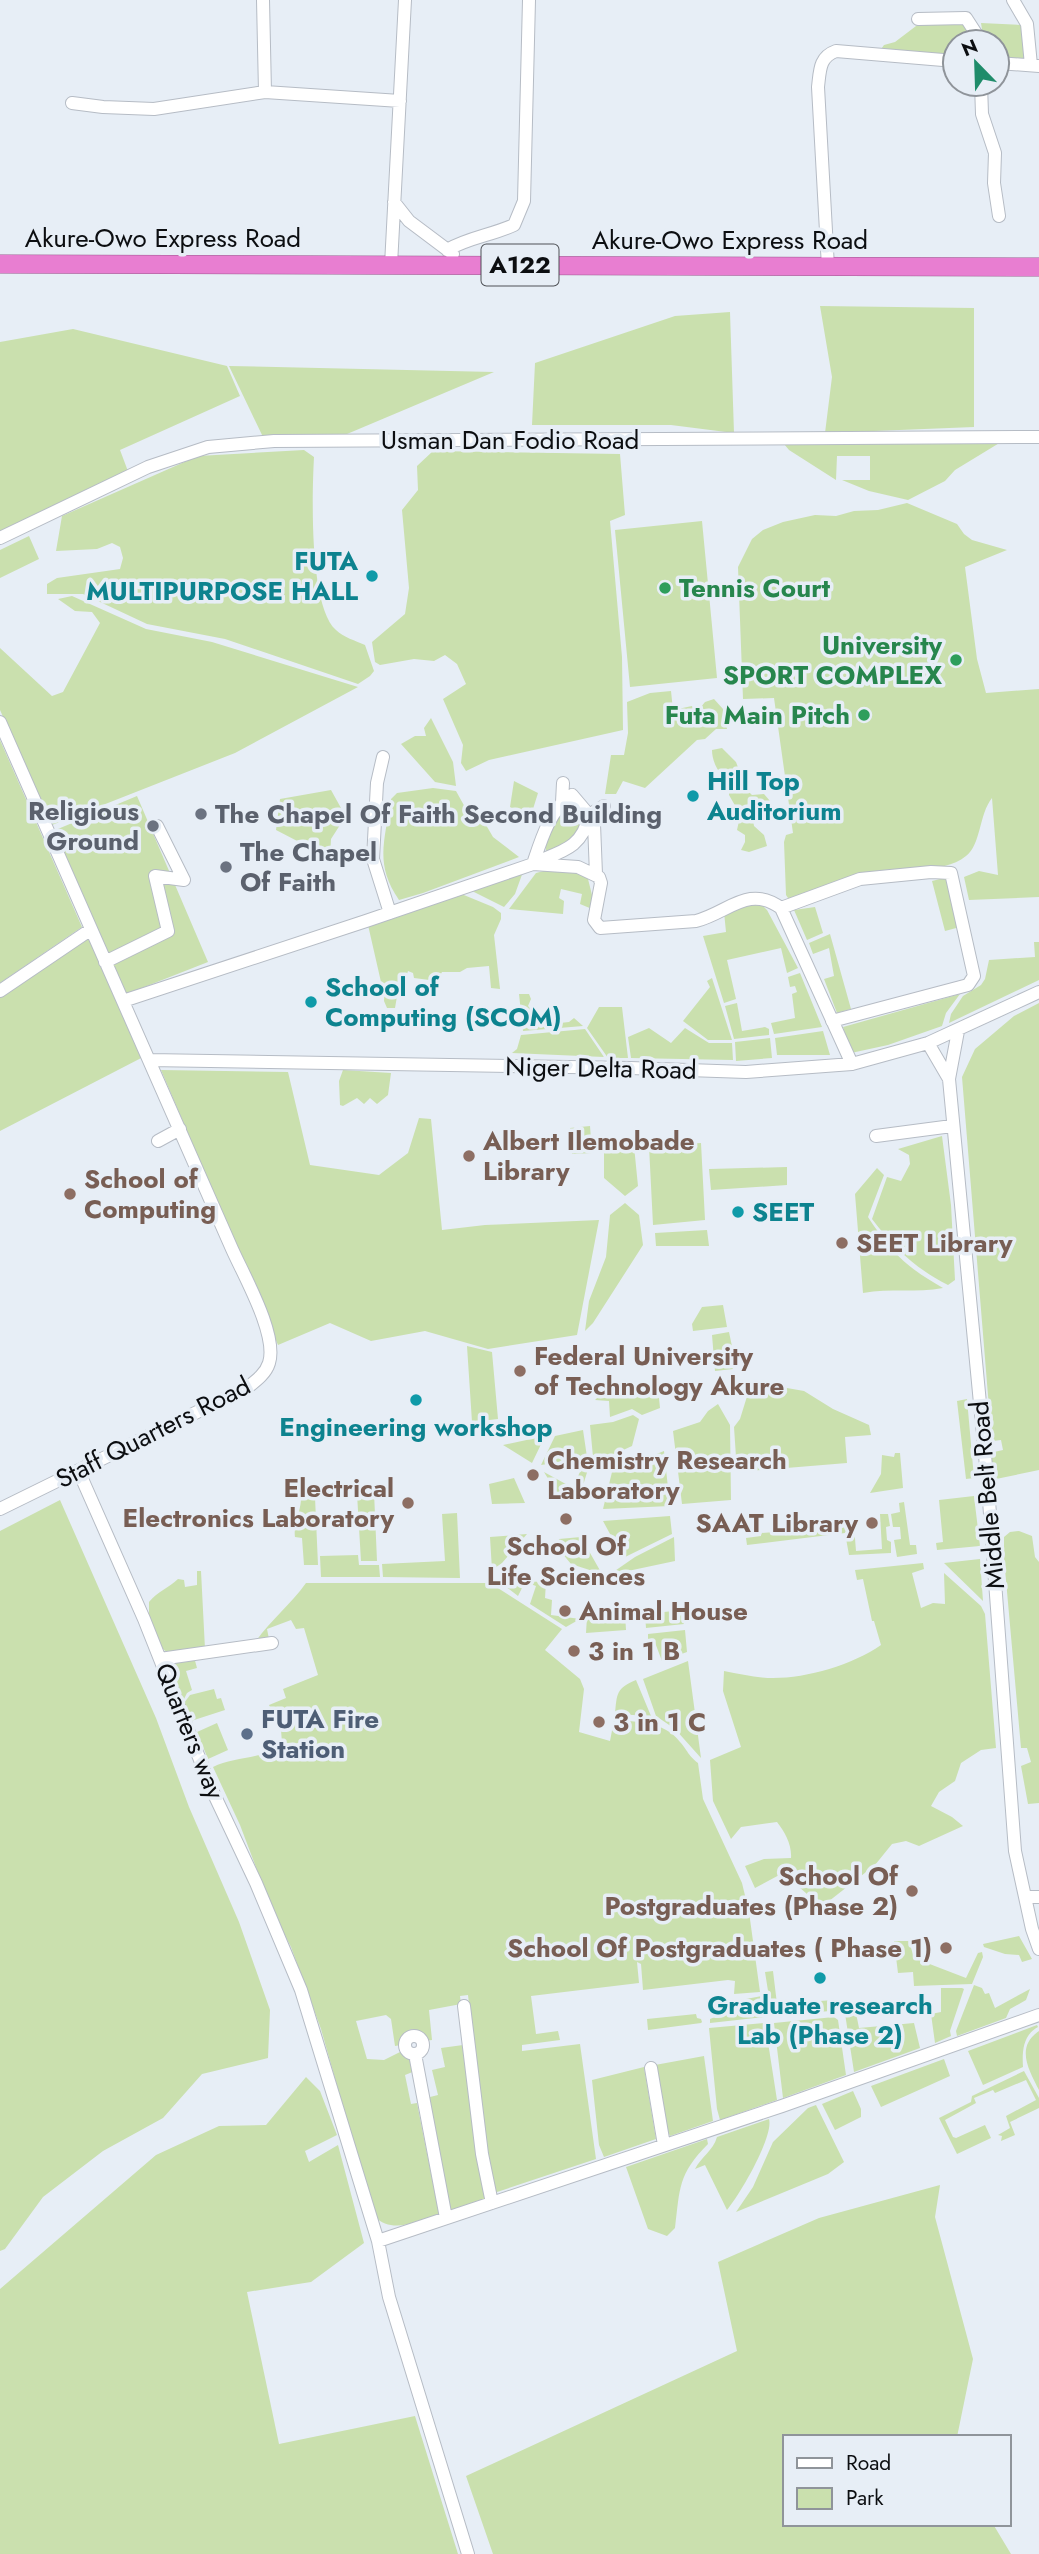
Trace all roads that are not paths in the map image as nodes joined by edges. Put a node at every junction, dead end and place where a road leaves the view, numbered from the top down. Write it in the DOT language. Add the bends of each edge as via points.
graph roads {
  1 [pos="263,0"];
  2 [pos="405,0"];
  3 [pos="529,0"];
  4 [pos="1013,0"];
  5 [pos="1025,18"];
  6 [pos="918,19"];
  7 [pos="972,28"];
  8 [pos="1039,33"];
  9 [pos="941,60"];
  10 [pos="1011,64"];
  11 [pos="1035,66"];
  12 [pos="265,92"];
  13 [pos="981,98"];
  14 [pos="400,101"];
  15 [pos="72,103"];
  16 [pos="394,201"];
  17 [pos="999,216"];
  18 [pos="447,250"];
  19 [pos="0,264"];
  20 [pos="391,265"];
  21 [pos="466,265"];
  22 [pos="828,267"];
  23 [pos="1039,267"];
  24 [pos="1039,438"];
  25 [pos="0,538"];
  26 [pos="0,722"];
  27 [pos="383,757"];
  28 [pos="563,783"];
  29 [pos="562,802"];
  30 [pos="604,806"];
  31 [pos="589,815"];
  32 [pos="157,826"];
  33 [pos="533,864"];
  34 [pos="596,874"];
  35 [pos="781,908"];
  36 [pos="390,913"];
  37 [pos="90,930"];
  38 [pos="105,962"];
  39 [pos="0,991"];
  40 [pos="1039,992"];
  41 [pos="123,1001"];
  42 [pos="832,1021"];
  43 [pos="958,1031"];
  44 [pos="928,1043"];
  45 [pos="149,1060"];
  46 [pos="852,1065"];
  47 [pos="949,1079"];
  48 [pos="952,1126"];
  49 [pos="180,1129"];
  50 [pos="876,1136"];
  51 [pos="158,1141"];
  52 [pos="79,1472"];
  53 [pos="0,1508"];
  54 [pos="272,1643"];
  55 [pos="160,1659"];
  56 [pos="1025,1897"];
  57 [pos="1039,1897"];
  58 [pos="1039,1949"];
  59 [pos="464,2006"];
  60 [pos="1039,2015"];
  61 [pos="408,2043"];
  62 [pos="651,2068"];
  63 [pos="664,2145"];
  64 [pos="492,2203"];
  65 [pos="446,2218"];
  66 [pos="379,2241"];
  67 [pos="468,2554"];
  1 -- 12 [label="street"];
  2 -- 14 [label="street"];
  3 -- 18 [label="street" via="524,201 514,225"];
  4 -- 5 [label="street"];
  5 -- 8 [label="street"];
  5 -- 11 [label="street"];
  6 -- 7 [label="street" via="966,18"];
  9 -- 22 [label="street" via="836,51 822,60 818,87"];
  10 -- 11 [label="street"];
  12 -- 14 [label="street"];
  12 -- 15 [label="street" via="154,109"];
  13 -- 17 [label="street" via="995,153"];
  14 -- 16 [label="street"];
  16 -- 18 [label="street" via="409,222"];
  16 -- 20 [label="street"];
  18 -- 21 [label="street"];
  19 -- 20 [label="highway, Akure-Owo Express Road / A122"];
  20 -- 21 [label="highway, Akure-Owo Express Road / A122"];
  21 -- 22 [label="highway, Akure-Owo Express Road / A122"];
  22 -- 23 [label="highway, Akure-Owo Express Road / A122"];
  24 -- 25 [label="street, Usman Dan Fodio Road" via="274,441 208,447 148,467"];
  26 -- 37 [label="street, Staff Quarters Road"];
  27 -- 36 [label="street" via="373,859"];
  28 -- 29 [label="street"];
  29 -- 31 [label="street" via="572,795"];
  29 -- 33 [label="street"];
  30 -- 31 [label="street"];
  31 -- 33 [label="street" via="587,829 573,846"];
  31 -- 34 [label="street" via="594,824"];
  32 -- 38 [label="street" via="184,880 155,876 168,931"];
  33 -- 34 [label="street" via="578,867"];
  33 -- 36 [label="street"];
  34 -- 35 [label="street" via="601,883 594,920 600,928 696,921 753,898 769,899"];
  35 -- 42 [label="street"];
  35 -- 42 [label="street" via="860,879 951,873 970,948 974,976 968,985"];
  36 -- 41 [label="street"];
  37 -- 38 [label="street, Staff Quarters Road"];
  37 -- 39 [label="street"];
  38 -- 41 [label="street, Staff Quarters Road"];
  40 -- 43 [label="street, Niger Delta Road"];
  41 -- 45 [label="street, Staff Quarters Road"];
  42 -- 46 [label="street"];
  43 -- 44 [label="street, Niger Delta Road"];
  43 -- 47 [label="street, Middle Belt Road"];
  44 -- 46 [label="street, Niger Delta Road"];
  44 -- 47 [label="street, Middle Belt Road"];
  45 -- 46 [label="street, Niger Delta Road" via="746,1072"];
  45 -- 49 [label="street, Staff Quarters Road"];
  47 -- 48 [label="street, Middle Belt Road"];
  48 -- 50 [label="street"];
  48 -- 56 [label="street, Middle Belt Road" via="987,1485 1015,1851"];
  49 -- 51 [label="street"];
  49 -- 52 [label="street, Staff Quarters Road" via="268,1332 269,1364 248,1387"];
  52 -- 53 [label="street, Staff Quarters Road"];
  52 -- 55 [label="street, Quarters way"];
  54 -- 55 [label="street"];
  55 -- 66 [label="street, Quarters way" via="301,1990"];
  56 -- 57 [label="street"];
  56 -- 58 [label="street, Middle Belt Road"];
  59 -- 64 [label="street"];
  60 -- 63 [label="street"];
  61 -- 65 [label="street" via="419,2072"];
  62 -- 63 [label="street"];
  63 -- 64 [label="street"];
  64 -- 65 [label="street"];
  65 -- 66 [label="street"];
  66 -- 67 [label="street, Quarters way" via="389,2297"];
}
